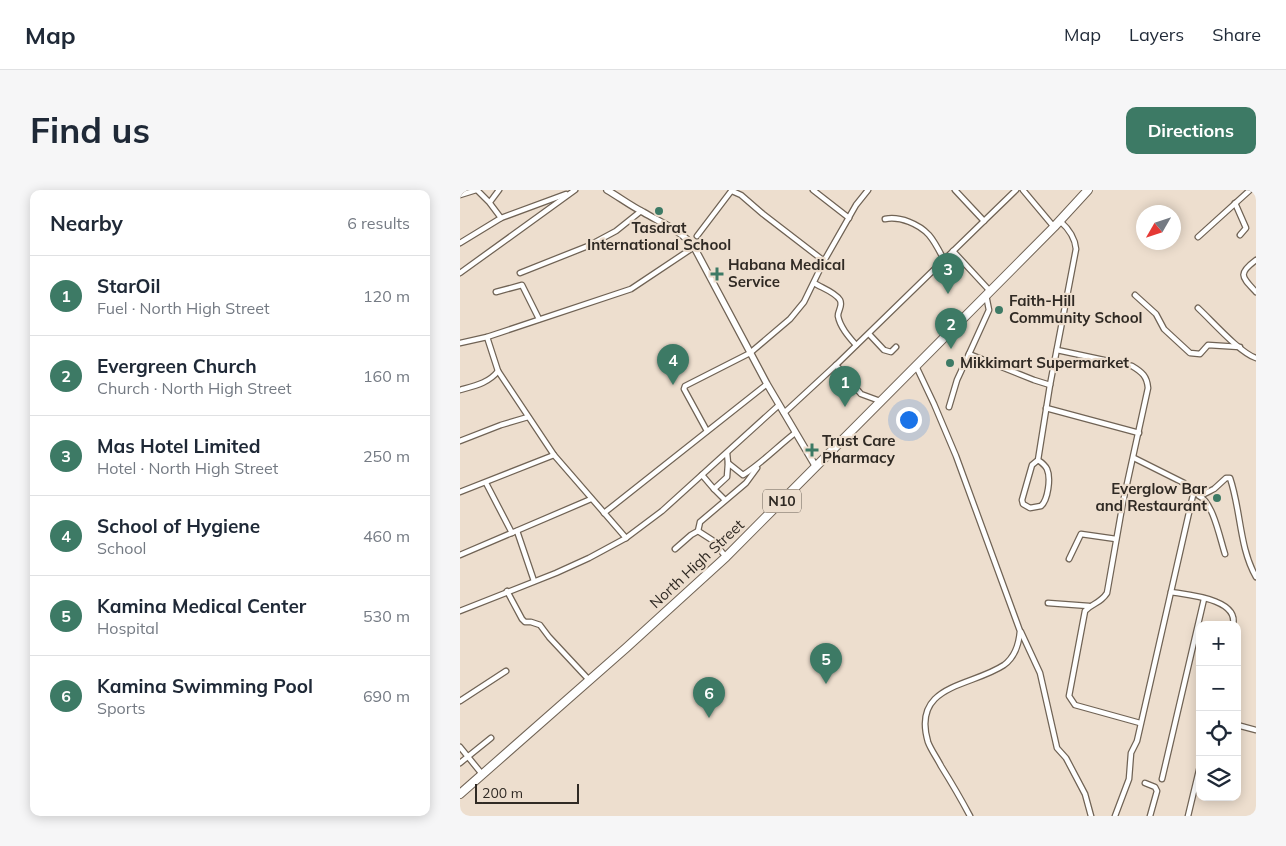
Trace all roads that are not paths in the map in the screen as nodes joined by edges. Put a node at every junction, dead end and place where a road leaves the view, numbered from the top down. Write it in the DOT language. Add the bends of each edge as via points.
graph roads {
  1 [pos="477,190"];
  2 [pos="498,190"];
  3 [pos="607,190"];
  4 [pos="732,190"];
  5 [pos="813,190"];
  6 [pos="868,190"];
  7 [pos="955,190"];
  8 [pos="1016,190"];
  9 [pos="1023,190"];
  10 [pos="1088,190"];
  11 [pos="1250,190"];
  12 [pos="574,191"];
  13 [pos="460,195"];
  14 [pos="490,202"];
  15 [pos="1235,204"];
  16 [pos="641,211"];
  17 [pos="501,218"];
  18 [pos="849,218"];
  19 [pos="885,219"];
  20 [pos="984,221"];
  21 [pos="1056,224"];
  22 [pos="1240,235"];
  23 [pos="697,236"];
  24 [pos="1198,237"];
  25 [pos="460,243"];
  26 [pos="694,247"];
  27 [pos="952,251"];
  28 [pos="944,260"];
  29 [pos="1256,260"];
  30 [pos="824,261"];
  31 [pos="520,273"];
  32 [pos="460,274"];
  33 [pos="814,283"];
  34 [pos="496,292"];
  35 [pos="988,292"];
  36 [pos="1256,292"];
  37 [pos="1135,295"];
  38 [pos="1198,308"];
  39 [pos="539,319"];
  40 [pos="869,334"];
  41 [pos="487,337"];
  42 [pos="460,343"];
  43 [pos="856,345"];
  44 [pos="896,347"];
  45 [pos="1240,347"];
  46 [pos="1057,350"];
  47 [pos="750,353"];
  48 [pos="968,354"];
  49 [pos="1256,358"];
  50 [pos="915,365"];
  51 [pos="836,366"];
  52 [pos="498,371"];
  53 [pos="767,384"];
  54 [pos="1050,385"];
  55 [pos="460,390"];
  56 [pos="880,401"];
  57 [pos="779,405"];
  58 [pos="949,407"];
  59 [pos="1046,408"];
  60 [pos="784,413"];
  61 [pos="528,418"];
  62 [pos="707,431"];
  63 [pos="1139,433"];
  64 [pos="795,434"];
  65 [pos="460,441"];
  66 [pos="727,453"];
  67 [pos="554,455"];
  68 [pos="1134,458"];
  69 [pos="1038,460"];
  70 [pos="728,463"];
  71 [pos="760,464"];
  72 [pos="816,467"];
  73 [pos="702,475"];
  74 [pos="486,483"];
  75 [pos="714,489"];
  76 [pos="460,492"];
  77 [pos="1193,495"];
  78 [pos="1200,496"];
  79 [pos="591,499"];
  80 [pos="725,500"];
  81 [pos="604,513"];
  82 [pos="515,532"];
  83 [pos="698,532"];
  84 [pos="626,538"];
  85 [pos="1116,539"];
  86 [pos="676,549"];
  87 [pos="1225,554"];
  88 [pos="460,555"];
  89 [pos="1256,556"];
  90 [pos="726,557"];
  91 [pos="1069,559"];
  92 [pos="1249,559"];
  93 [pos="1256,577"];
  94 [pos="534,581"];
  95 [pos="507,592"];
  96 [pos="1171,592"];
  97 [pos="1204,599"];
  98 [pos="1048,603"];
  99 [pos="1090,606"];
  100 [pos="460,611"];
  101 [pos="1233,621"];
  102 [pos="1020,631"];
  103 [pos="506,671"];
  104 [pos="590,681"];
  105 [pos="460,701"];
  106 [pos="1140,723"];
  107 [pos="1241,726"];
  108 [pos="1256,730"];
  109 [pos="491,738"];
  110 [pos="460,747"];
  111 [pos="468,757"];
  112 [pos="460,762"];
  113 [pos="482,774"];
  114 [pos="1162,779"];
  115 [pos="1145,783"];
  116 [pos="1196,783"];
  117 [pos="460,794"];
  118 [pos="970,816"];
  119 [pos="1091,816"];
  120 [pos="1115,816"];
  121 [pos="1150,816"];
  122 [pos="1188,816"];
  1 -- 13 [label="street"];
  1 -- 14 [label="street"];
  2 -- 14 [label="street"];
  3 -- 16 [label="main road"];
  4 -- 23 [label="street"];
  4 -- 30 [label="street"];
  5 -- 18 [label="street"];
  6 -- 18 [label="street"];
  7 -- 20 [label="street"];
  8 -- 20 [label="street"];
  9 -- 21 [label="street"];
  10 -- 21 [label="highway, North High Street / N10"];
  11 -- 15 [label="street"];
  12 -- 17 [label="street"];
  12 -- 32 [label="street"];
  14 -- 17 [label="street"];
  15 -- 22 [label="street" via="1246,228"];
  15 -- 24 [label="street"];
  16 -- 26 [label="main road" via="679,232"];
  16 -- 31 [label="street" via="616,231 588,246"];
  17 -- 25 [label="street"];
  18 -- 30 [label="street"];
  19 -- 28 [label="street" via="894,217 915,225 930,236"];
  20 -- 27 [label="street"];
  21 -- 35 [label="highway, North High Street / N10"];
  21 -- 46 [label="street" via="1067,227 1076,249"];
  26 -- 39 [label="street" via="631,289"];
  26 -- 47 [label="main road"];
  27 -- 28 [label="street"];
  27 -- 35 [label="street"];
  28 -- 40 [label="street"];
  29 -- 36 [label="street" via="1242,273"];
  30 -- 33 [label="street"];
  33 -- 43 [label="street" via="840,300 838,315 846,334"];
  33 -- 47 [label="street" via="790,319"];
  34 -- 39 [label="street" via="522,285"];
  35 -- 48 [label="street" via="989,310"];
  35 -- 50 [label="highway, North High Street / N10"];
  37 -- 45 [label="street" via="1190,353 1200,354 1208,344"];
  38 -- 45 [label="street"];
  39 -- 41 [label="street"];
  40 -- 43 [label="street"];
  40 -- 44 [label="street" via="884,350 891,352"];
  41 -- 42 [label="street"];
  41 -- 52 [label="street"];
  43 -- 51 [label="street"];
  45 -- 49 [label="street"];
  46 -- 54 [label="street"];
  46 -- 63 [label="street" via="1132,366 1141,371 1148,388"];
  47 -- 53 [label="main road"];
  47 -- 62 [label="street" via="685,386"];
  48 -- 54 [label="street"];
  48 -- 58 [label="street"];
  50 -- 56 [label="highway, North High Street / N10"];
  50 -- 102 [label="street" via="956,456"];
  51 -- 56 [label="street" via="861,394"];
  51 -- 60 [label="street"];
  52 -- 55 [label="street" via="486,382"];
  52 -- 61 [label="street"];
  53 -- 57 [label="main road"];
  53 -- 62 [label="street"];
  54 -- 59 [label="street"];
  56 -- 72 [label="highway, North High Street / N10"];
  57 -- 60 [label="main road"];
  57 -- 66 [label="street"];
  59 -- 63 [label="street"];
  59 -- 69 [label="street"];
  60 -- 64 [label="main road"];
  61 -- 65 [label="street"];
  61 -- 67 [label="street"];
  62 -- 81 [label="street"];
  63 -- 68 [label="street"];
  64 -- 71 [label="street"];
  64 -- 72 [label="main road"];
  66 -- 70 [label="street"];
  66 -- 73 [label="street"];
  67 -- 74 [label="street"];
  67 -- 79 [label="street"];
  68 -- 77 [label="street" via="1184,483"];
  68 -- 85 [label="street"];
  69 -- 69 [label="street" via="1048,470 1046,495 1041,506 1030,508 1022,500 1032,465"];
  70 -- 71 [label="street" via="743,475"];
  70 -- 75 [label="street" via="728,477"];
  71 -- 80 [label="street" via="746,483"];
  72 -- 90 [label="highway, North High Street / N10"];
  73 -- 75 [label="street"];
  73 -- 84 [label="street"];
  74 -- 76 [label="street"];
  74 -- 82 [label="street"];
  75 -- 80 [label="street"];
  77 -- 78 [label="street"];
  77 -- 96 [label="street"];
  78 -- 87 [label="street" via="1213,515"];
  78 -- 92 [label="street" via="1230,478"];
  79 -- 81 [label="street"];
  79 -- 82 [label="street"];
  80 -- 83 [label="street" via="700,522"];
  81 -- 84 [label="street"];
  82 -- 88 [label="street"];
  82 -- 94 [label="street"];
  83 -- 86 [label="street"];
  83 -- 90 [label="street" via="712,540"];
  84 -- 94 [label="street"];
  85 -- 91 [label="street" via="1080,534"];
  85 -- 99 [label="street" via="1107,593 1100,602"];
  89 -- 92 [label="street"];
  90 -- 104 [label="highway, North High Street / N10"];
  92 -- 93 [label="street"];
  94 -- 95 [label="street"];
  95 -- 100 [label="street"];
  95 -- 104 [label="street" via="522,619 540,625"];
  96 -- 97 [label="street"];
  96 -- 106 [label="street"];
  97 -- 101 [label="street" via="1228,608"];
  97 -- 114 [label="street"];
  98 -- 99 [label="street"];
  99 -- 106 [label="street" via="1085,611 1069,696 1075,705"];
  102 -- 118 [label="street" via="1016,650 1004,665 944,691 934,698 929,709 925,724 929,744"];
  102 -- 119 [label="street" via="1042,678 1057,748 1085,794"];
  103 -- 105 [label="street"];
  104 -- 113 [label="highway, North High Street / N10"];
  106 -- 120 [label="street" via="1131,753 1129,779"];
  107 -- 108 [label="street"];
  109 -- 111 [label="street"];
  110 -- 111 [label="street"];
  111 -- 112 [label="street"];
  111 -- 113 [label="street"];
  113 -- 117 [label="highway, North High Street / N10"];
  115 -- 121 [label="street" via="1157,791"];
  116 -- 122 [label="street"];
}
